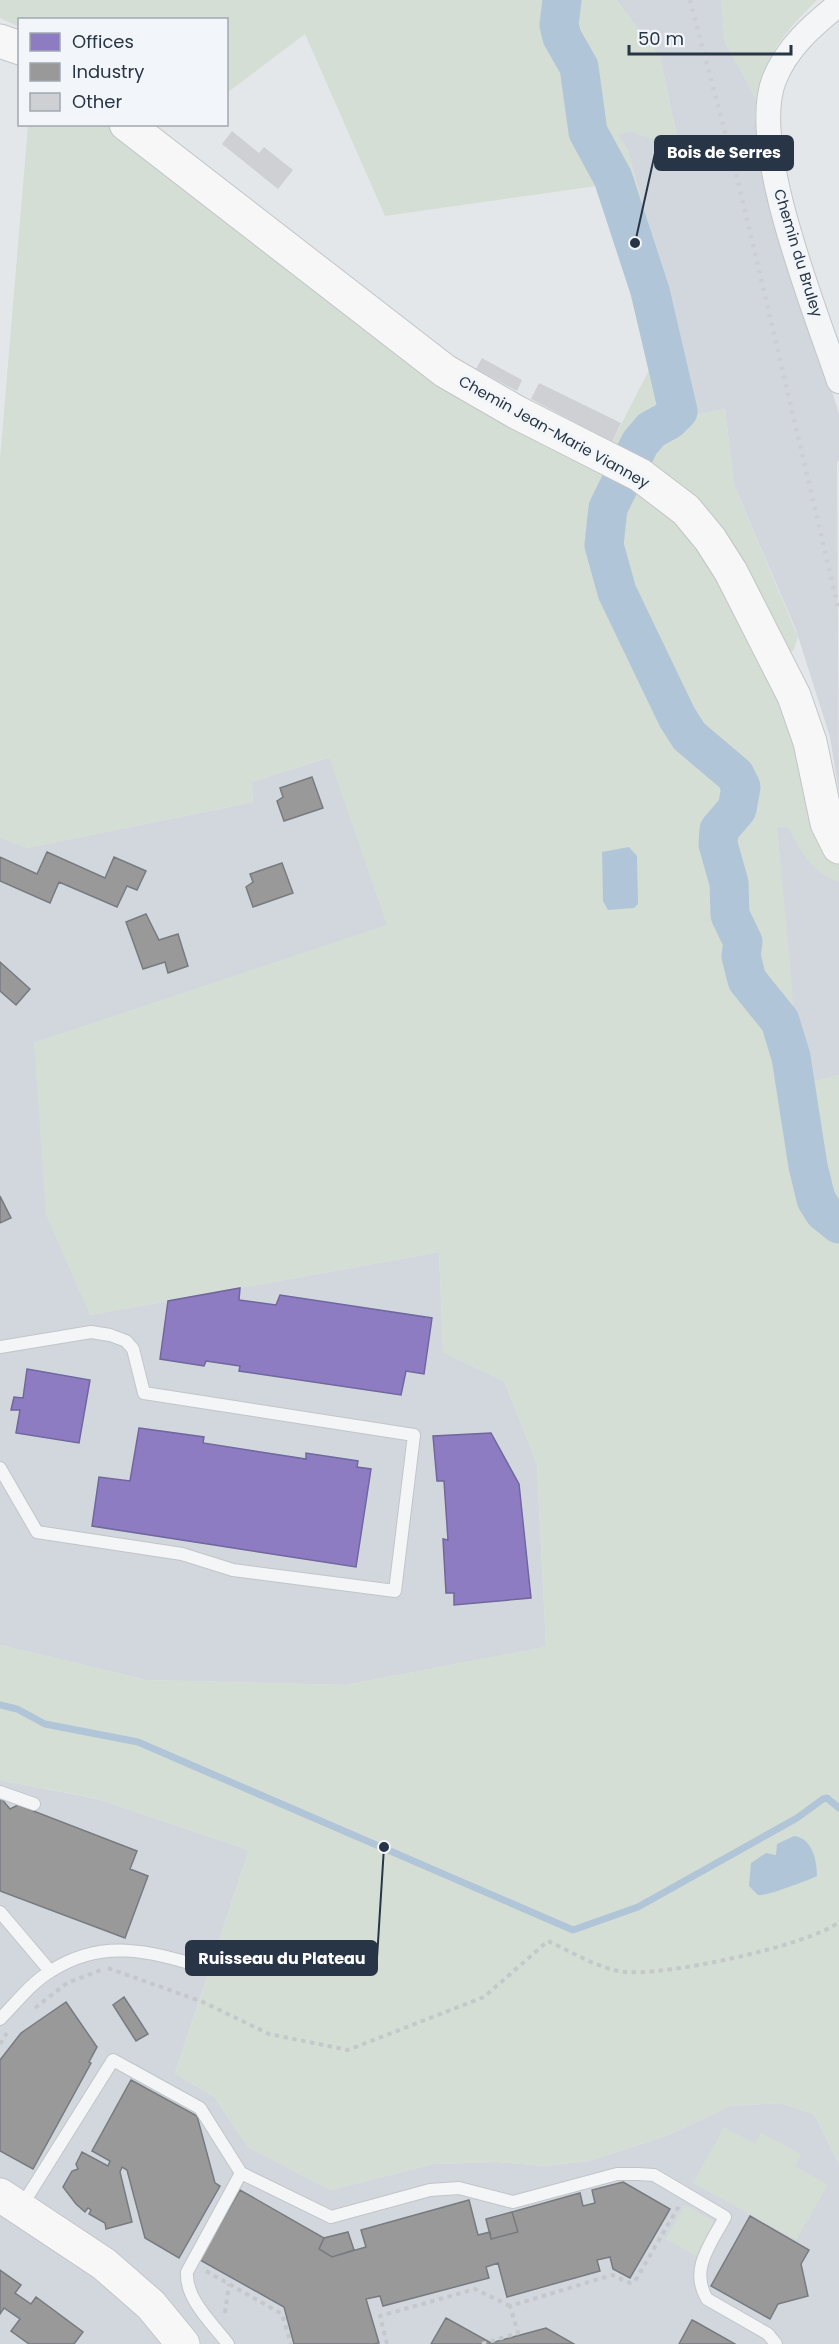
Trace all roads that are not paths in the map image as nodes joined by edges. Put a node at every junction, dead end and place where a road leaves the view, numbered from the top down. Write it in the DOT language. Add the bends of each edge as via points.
graph roads {
  1 [pos="839,4"];
  2 [pos="0,41"];
  3 [pos="18,47"];
  4 [pos="129,126"];
  5 [pos="839,381"];
  6 [pos="839,847"];
  7 [pos="0,1347"];
  8 [pos="0,1468"];
  9 [pos="0,1792"];
  10 [pos="34,1804"];
  11 [pos="0,1912"];
  12 [pos="203,1967"];
  13 [pos="50,1971"];
  14 [pos="0,2019"];
  15 [pos="241,2173"];
  16 [pos="10,2202"];
  17 [pos="179,2342"];
  18 [pos="228,2344"];
  19 [pos="776,2344"];
  1 -- 5 [label="street, Chemin du Bruley" via="804,34 781,65 773,82 767,121 779,192"];
  2 -- 3 [label="street"];
  4 -- 6 [label="street, Chemin Jean-Marie Vianney" via="445,371 626,468 686,510 710,539 746,599 800,709 827,823"];
  7 -- 8 [label="lane" via="91,1332 126,1341 133,1349 144,1393 414,1435 395,1591 232,1570 182,1554 37,1532"];
  9 -- 10 [label="lane"];
  11 -- 13 [label="lane"];
  12 -- 13 [label="lane" via="151,1951 124,1949 86,1954"];
  13 -- 14 [label="lane"];
  15 -- 16 [label="lane" via="200,2108 113,2060"];
  15 -- 18 [label="lane" via="187,2272 186,2283"];
  15 -- 19 [label="lane" via="331,2217 430,2190 459,2188 513,2202 617,2174 654,2175 726,2217 700,2265 701,2289 707,2299 768,2334"];
  16 -- 17 [label="street" via="104,2265 151,2305"];
}
